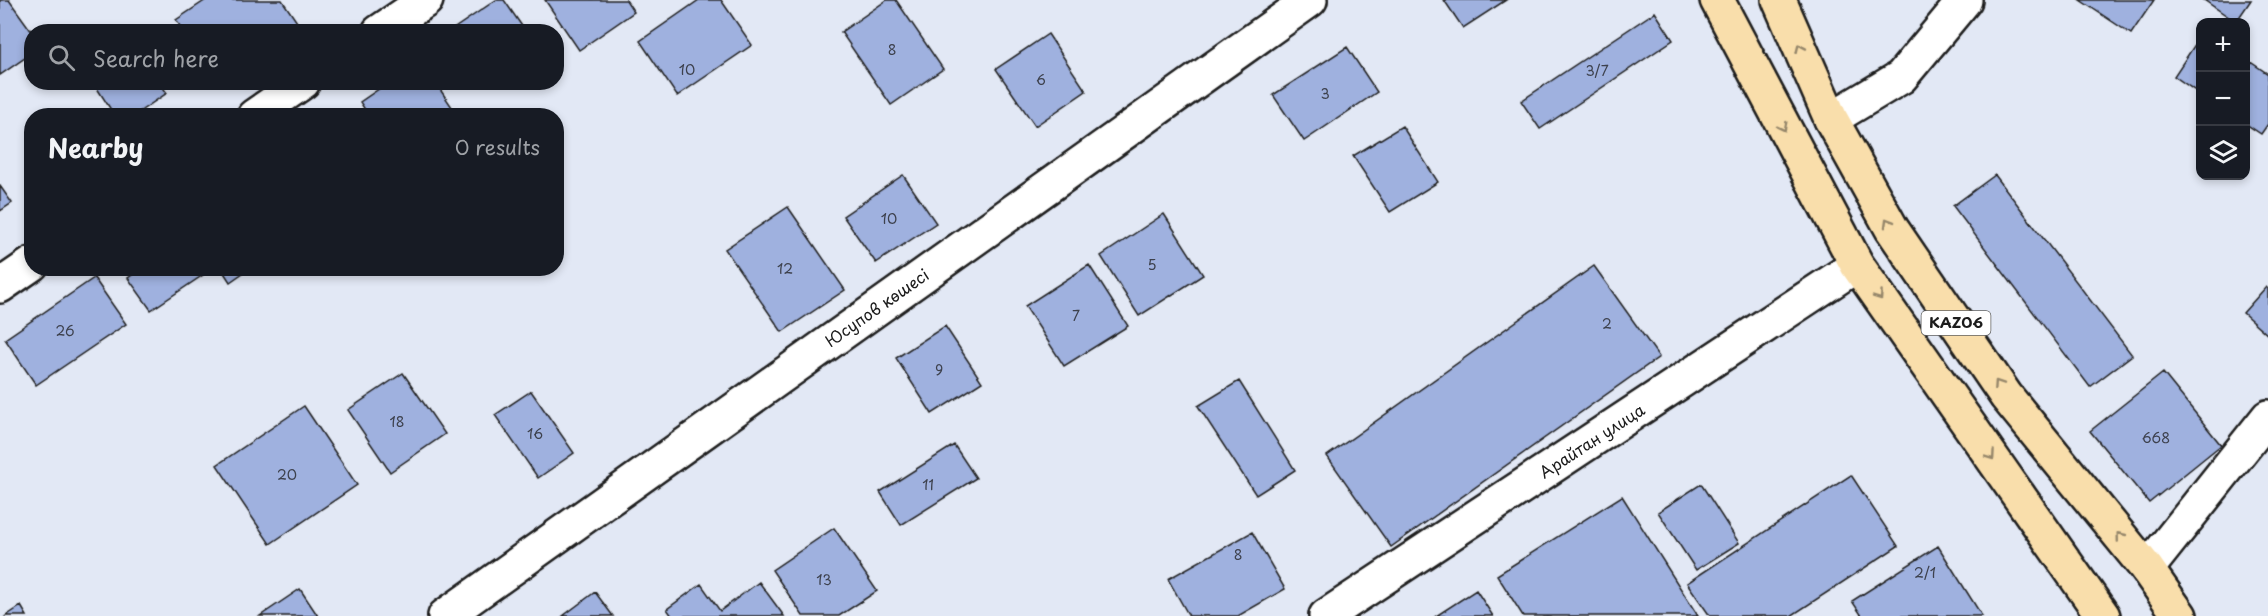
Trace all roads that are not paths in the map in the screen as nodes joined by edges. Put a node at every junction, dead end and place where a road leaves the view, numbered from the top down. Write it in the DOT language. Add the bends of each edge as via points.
graph roads {
  1 [pos="426,0"];
  2 [pos="1310,0"];
  3 [pos="1717,0"];
  4 [pos="1779,0"];
  5 [pos="1965,0"];
  6 [pos="392,24"];
  7 [pos="291,90"];
  8 [pos="266,108"];
  9 [pos="1831,119"];
  10 [pos="1857,266"];
  11 [pos="24,270"];
  12 [pos="0,286"];
  13 [pos="2268,417"];
  14 [pos="2147,569"];
  15 [pos="445,616"];
  16 [pos="1326,616"];
  17 [pos="2103,616"];
  18 [pos="2180,616"];
  1 -- 6 [label="street"];
  2 -- 15 [label="street, Юсупов көшесі"];
  3 -- 10 [label="highway, KАZ06, one-way"];
  9 -- 4 [label="highway, KАZ06, one-way"];
  5 -- 9 [label="street" via="1901,77"];
  7 -- 8 [label="street"];
  14 -- 9 [label="highway, KАZ06, one-way" via="2006,396 1892,229"];
  10 -- 16 [label="street, Арайтан улица"];
  10 -- 17 [label="highway, KАZ06, one-way"];
  11 -- 12 [label="street"];
  13 -- 14 [label="street"];
  14 -- 18 [label="highway, KАZ06"];
}
